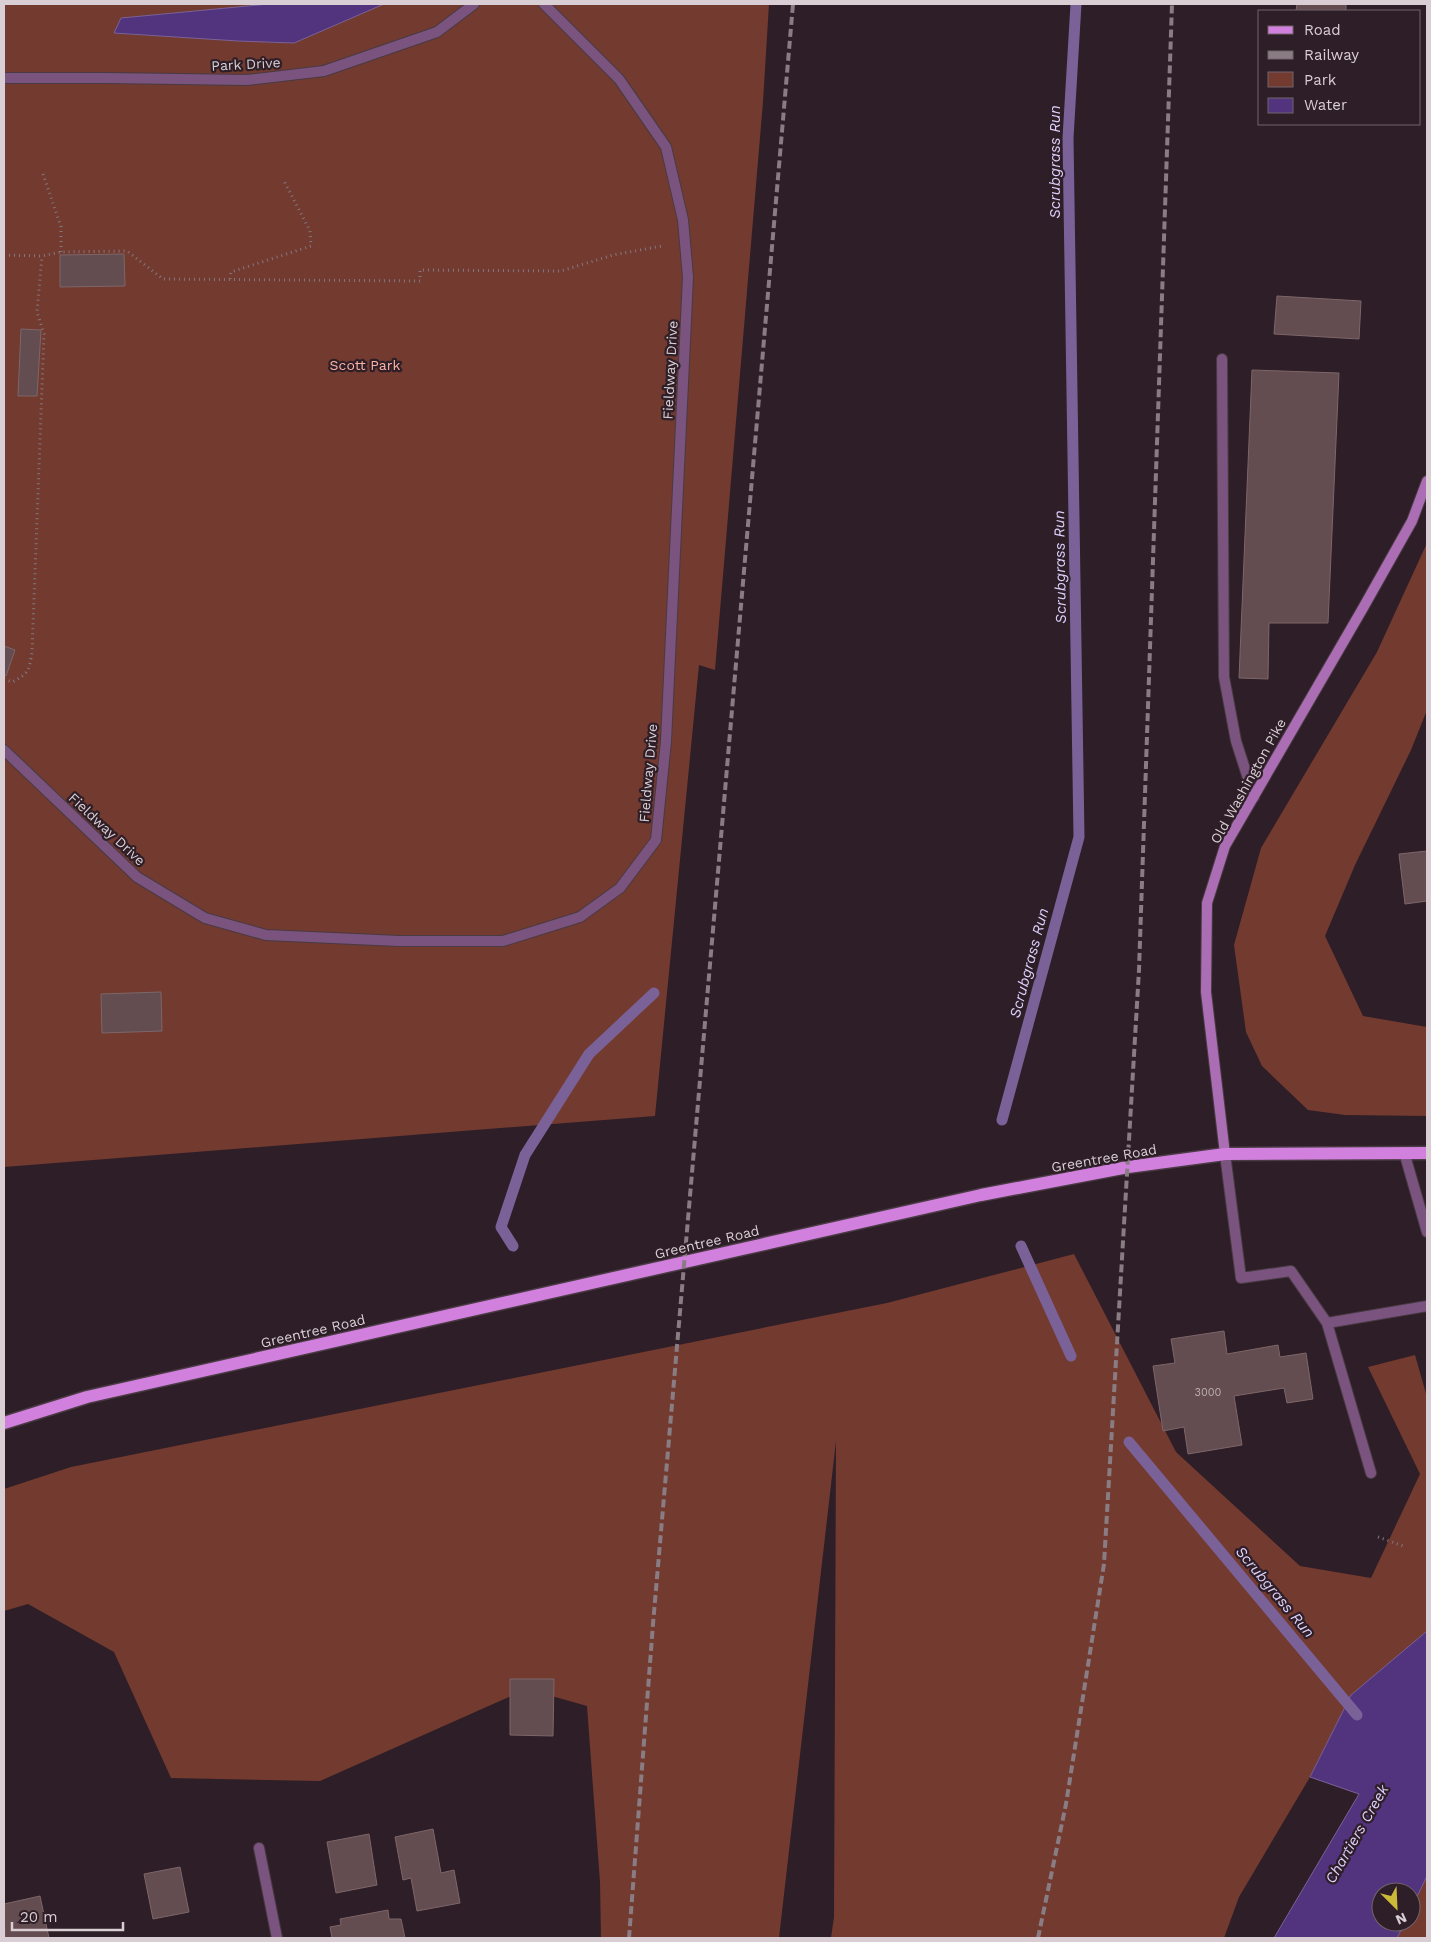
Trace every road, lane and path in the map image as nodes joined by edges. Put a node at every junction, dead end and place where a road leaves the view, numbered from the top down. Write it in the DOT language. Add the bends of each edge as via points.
graph roads {
  1 [pos="474,4"];
  2 [pos="544,4"];
  3 [pos="4,78"];
  4 [pos="43,174"];
  5 [pos="283,179"];
  6 [pos="685,242"];
  7 [pos="61,252"];
  8 [pos="4,255"];
  9 [pos="42,256"];
  10 [pos="230,279"];
  11 [pos="1222,359"];
  12 [pos="1427,481"];
  13 [pos="4,679"];
  14 [pos="4,750"];
  15 [pos="1254,797"];
  16 [pos="1404,1152"];
  17 [pos="1427,1153"];
  18 [pos="1225,1154"];
  19 [pos="1427,1232"];
  20 [pos="1427,1306"];
  21 [pos="1327,1323"];
  22 [pos="4,1423"];
  23 [pos="1371,1473"];
  24 [pos="1378,1537"];
  25 [pos="1406,1547"];
  26 [pos="259,1848"];
  27 [pos="277,1938"];
  1 -- 3 [label="street, Park Drive" via="438,32 324,71 246,80"];
  2 -- 6 [label="street, Fieldway Drive" via="619,79 666,147"];
  4 -- 7 [label="path" via="61,227"];
  5 -- 10 [label="path" via="310,231 311,246 231,272"];
  6 -- 10 [label="path" via="613,255 561,271 420,270 420,280"];
  6 -- 14 [label="street, Fieldway Drive" via="688,277 666,741 656,840 620,888 580,917 503,941 399,942 266,935 205,918 137,877"];
  7 -- 9 [label="path"];
  7 -- 10 [label="path" via="127,251 163,279"];
  8 -- 9 [label="path"];
  9 -- 13 [label="path" via="37,312 44,334 32,652 30,668 23,676 12,682"];
  11 -- 15 [label="street" via="1224,677 1236,741"];
  12 -- 15 [label="street, Old Washington Pike" via="1412,521"];
  15 -- 18 [label="street, Old Washington Pike" via="1225,846 1207,903 1206,992"];
  16 -- 17 [label="main road, Greentree Road"];
  16 -- 18 [label="main road, Greentree Road"];
  16 -- 19 [label="street"];
  18 -- 21 [label="street" via="1241,1278 1291,1272"];
  18 -- 22 [label="main road, Greentree Road" via="1128,1167 981,1195 87,1397"];
  20 -- 21 [label="street"];
  21 -- 23 [label="street"];
  24 -- 25 [label="path"];
  26 -- 27 [label="street"];
}
